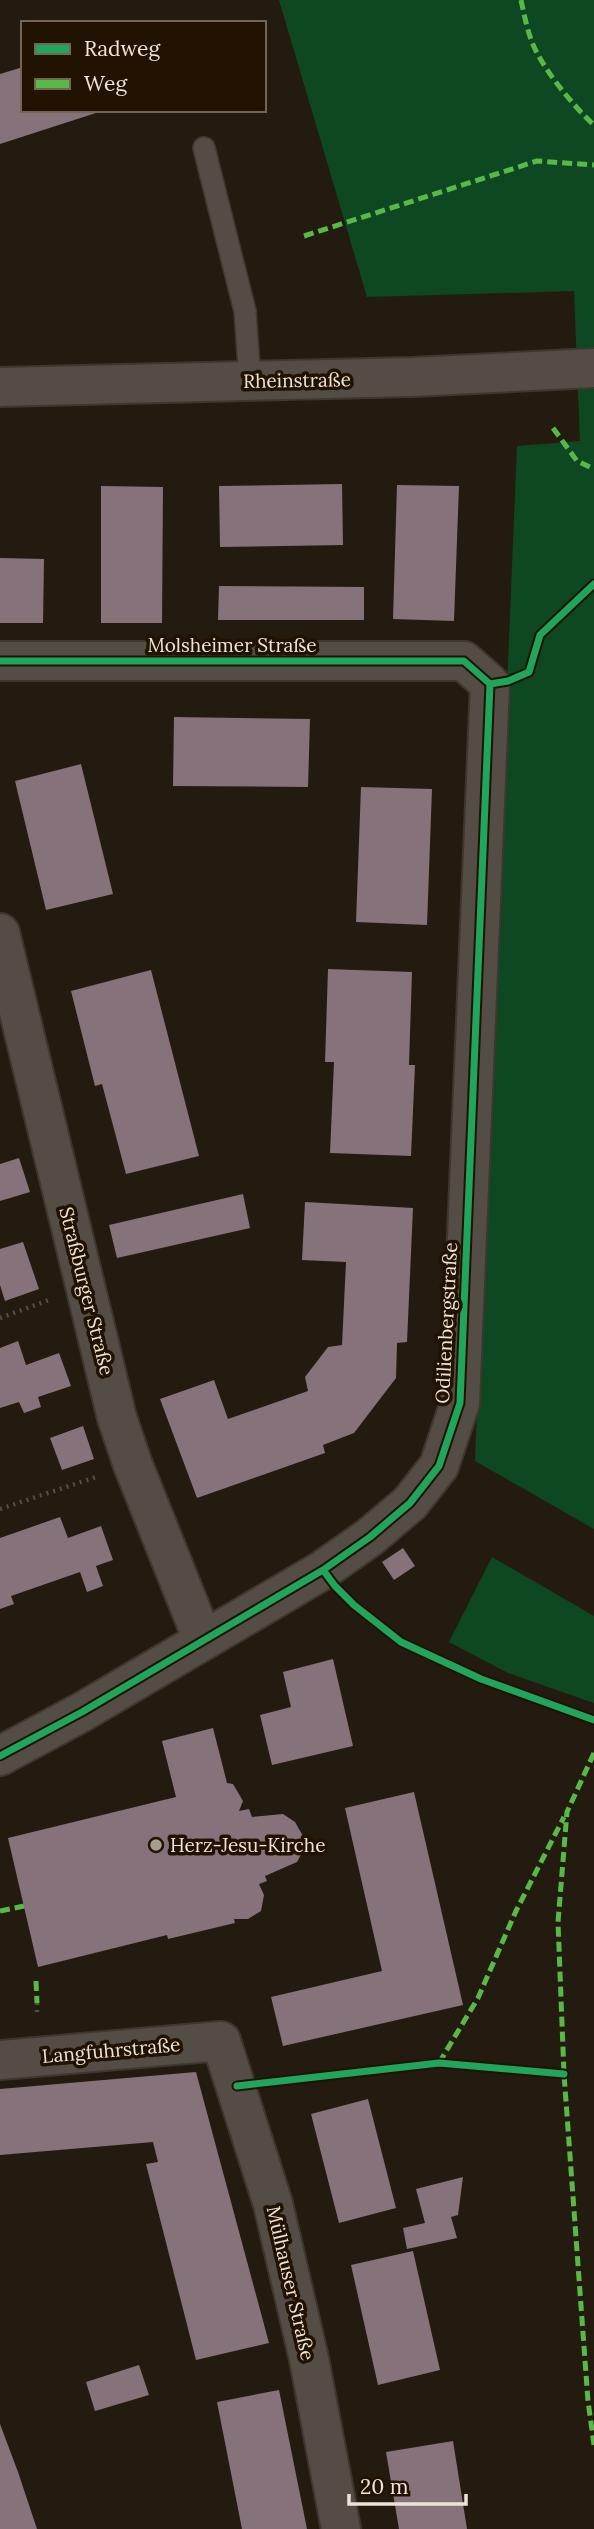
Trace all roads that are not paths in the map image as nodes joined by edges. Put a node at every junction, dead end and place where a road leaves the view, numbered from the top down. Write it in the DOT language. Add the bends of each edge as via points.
graph roads {
  1 [pos="204,148"];
  2 [pos="585,369"];
  3 [pos="250,381"];
  4 [pos="0,387"];
  5 [pos="0,661"];
  6 [pos="464,661"];
  7 [pos="0,933"];
  8 [pos="203,1640"];
  9 [pos="0,1756"];
  10 [pos="221,2041"];
  11 [pos="0,2060"];
  12 [pos="341,2529"];
  1 -- 3 [label="lane" via="244,311"];
  2 -- 3 [label="street, Rheinstraße"];
  3 -- 4 [label="street, Rheinstraße"];
  5 -- 6 [label="street, Molsheimer Straße"];
  6 -- 8 [label="street, Odilienbergstraße" via="490,684 460,1403 439,1466 410,1503 323,1570"];
  7 -- 8 [label="street, Straßburger Straße" via="117,1418"];
  8 -- 9 [label="street, Odilienbergstraße"];
  10 -- 11 [label="street, Langfuhrstraße"];
  10 -- 12 [label="street, Mülhauser Straße" via="273,2204"];
}
